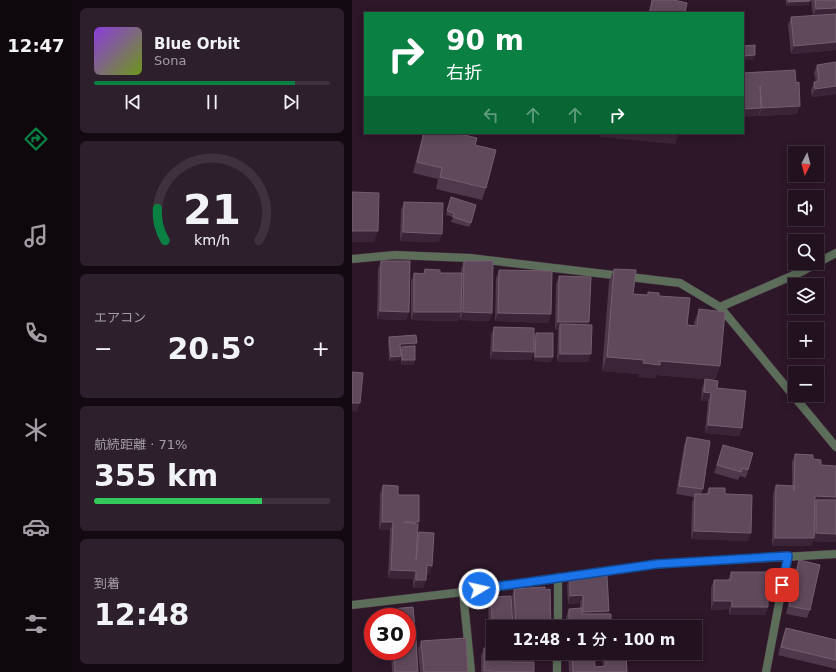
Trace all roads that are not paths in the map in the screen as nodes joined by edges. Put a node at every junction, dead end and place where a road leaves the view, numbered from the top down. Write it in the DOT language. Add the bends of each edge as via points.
graph roads {
  1 [pos="836,253"];
  2 [pos="352,259"];
  3 [pos="720,307"];
  4 [pos="836,447"];
  5 [pos="836,554"];
  6 [pos="788,556"];
  7 [pos="558,577"];
  8 [pos="463,592"];
  9 [pos="352,605"];
  10 [pos="558,620"];
  11 [pos="558,660"];
  12 [pos="471,672"];
  13 [pos="557,672"];
  14 [pos="766,672"];
  1 -- 3 [label="street" via="802,272"];
  2 -- 3 [label="street" via="395,255 470,258 680,283"];
  3 -- 4 [label="street"];
  5 -- 6 [label="street"];
  6 -- 7 [label="street" via="657,564"];
  6 -- 14 [label="street"];
  7 -- 8 [label="street"];
  7 -- 10 [label="street"];
  8 -- 9 [label="street"];
  8 -- 12 [label="street"];
  11 -- 13 [label="street"];
}
